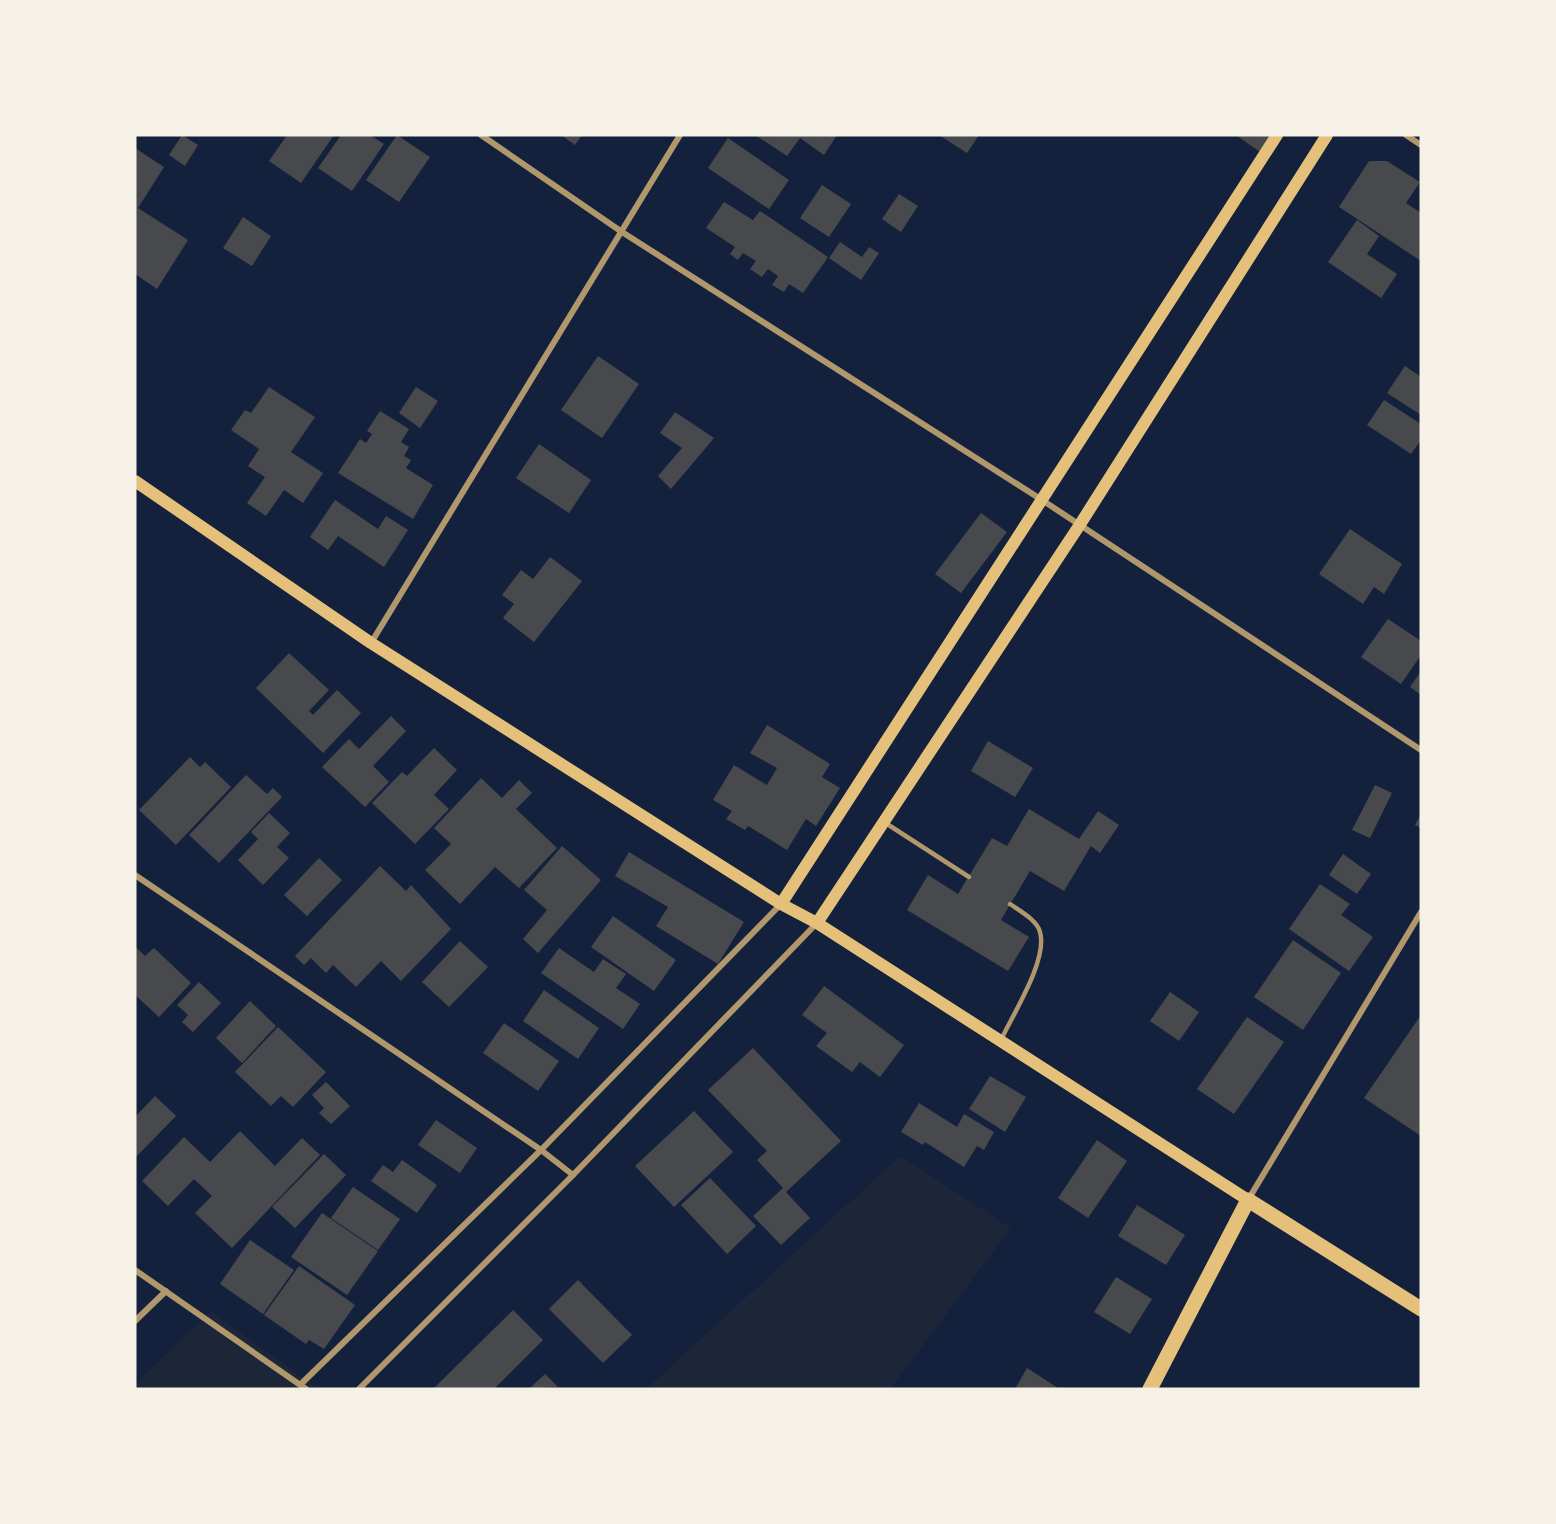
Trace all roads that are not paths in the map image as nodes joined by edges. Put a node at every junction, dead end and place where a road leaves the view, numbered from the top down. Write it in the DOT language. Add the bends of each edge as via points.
graph roads {
  1 [pos="481,135"];
  2 [pos="680,135"];
  3 [pos="1277,135"];
  4 [pos="1327,135"];
  5 [pos="1406,135"];
  6 [pos="1421,145"];
  7 [pos="622,232"];
  8 [pos="135,481"];
  9 [pos="1042,500"];
  10 [pos="1079,526"];
  11 [pos="371,642"];
  12 [pos="1421,750"];
  13 [pos="884,822"];
  14 [pos="135,875"];
  15 [pos="969,877"];
  16 [pos="781,904"];
  17 [pos="1010,904"];
  18 [pos="1421,912"];
  19 [pos="817,924"];
  20 [pos="1000,1042"];
  21 [pos="541,1150"];
  22 [pos="573,1175"];
  23 [pos="1248,1200"];
  24 [pos="135,1270"];
  25 [pos="166,1292"];
  26 [pos="1421,1309"];
  27 [pos="135,1321"];
  28 [pos="304,1387"];
  29 [pos="359,1389"];
  30 [pos="1150,1389"];
  1 -- 7 [label="street"];
  2 -- 7 [label="street"];
  3 -- 9 [label="main road"];
  4 -- 10 [label="main road"];
  5 -- 6 [label="street"];
  7 -- 9 [label="street"];
  7 -- 11 [label="street"];
  8 -- 11 [label="main road"];
  9 -- 10 [label="street"];
  9 -- 16 [label="main road"];
  10 -- 12 [label="street"];
  10 -- 13 [label="main road"];
  11 -- 16 [label="main road"];
  13 -- 15 [label="lane"];
  13 -- 19 [label="main road"];
  14 -- 21 [label="street"];
  16 -- 19 [label="main road"];
  16 -- 21 [label="street"];
  17 -- 20 [label="lane" via="1027,915 1040,931 1042,953"];
  18 -- 23 [label="street"];
  19 -- 20 [label="main road"];
  19 -- 22 [label="street"];
  20 -- 23 [label="main road"];
  21 -- 22 [label="street"];
  21 -- 28 [label="street"];
  22 -- 29 [label="street"];
  23 -- 26 [label="main road"];
  23 -- 30 [label="main road"];
  24 -- 25 [label="street"];
  25 -- 27 [label="street"];
  25 -- 28 [label="street"];
}
